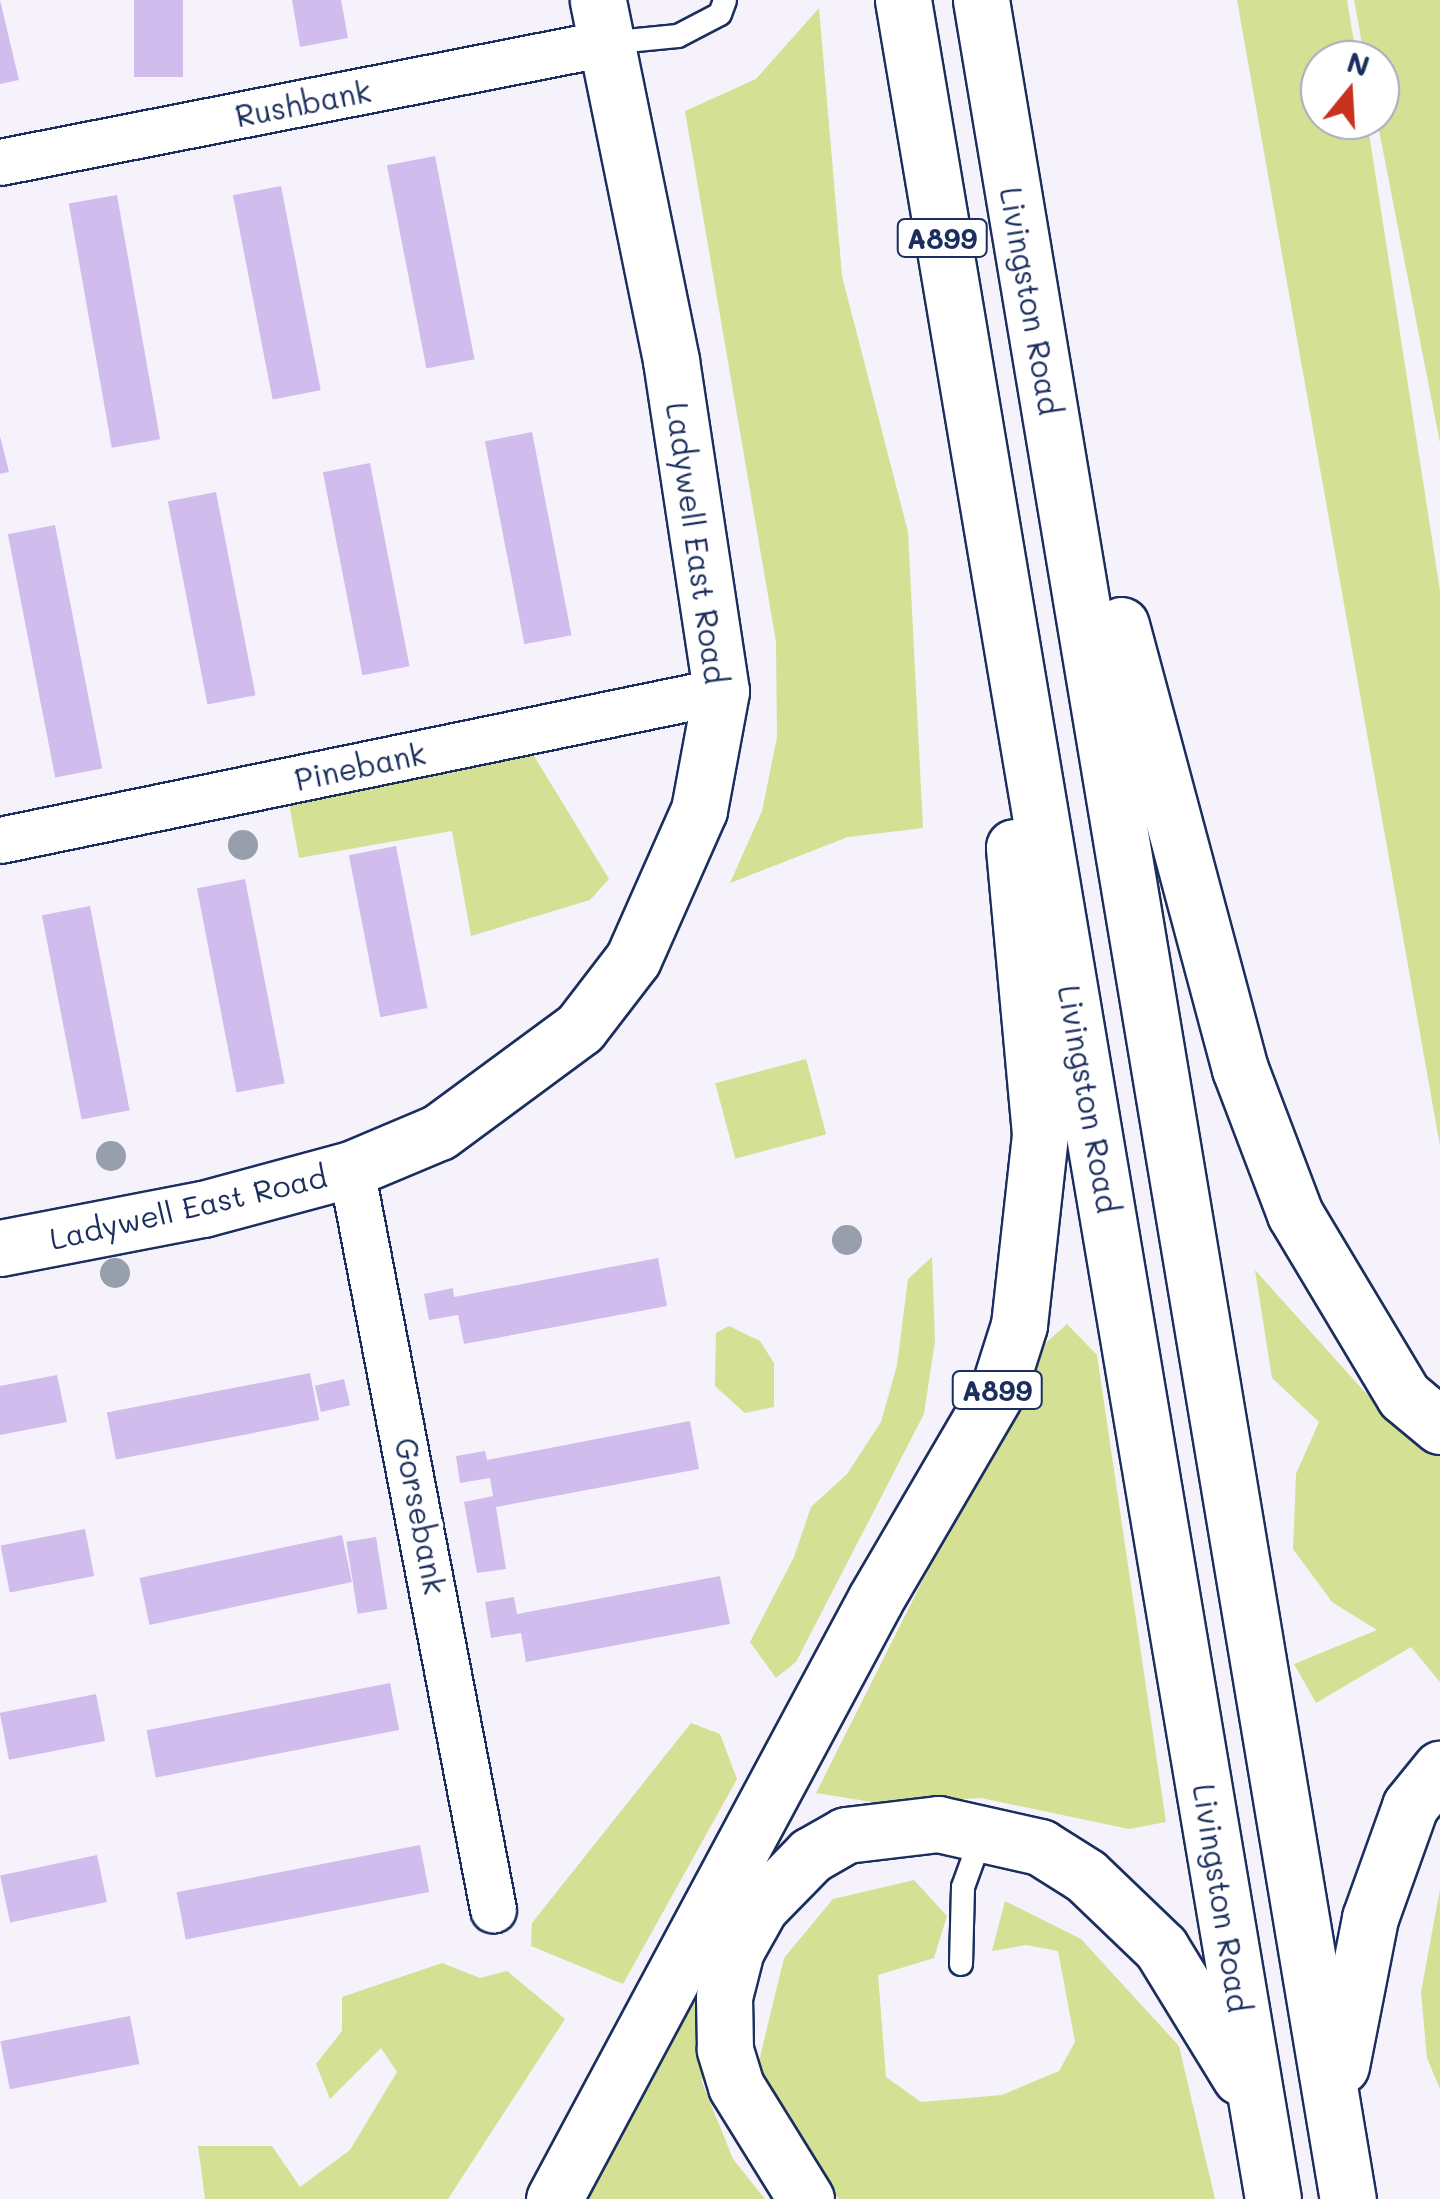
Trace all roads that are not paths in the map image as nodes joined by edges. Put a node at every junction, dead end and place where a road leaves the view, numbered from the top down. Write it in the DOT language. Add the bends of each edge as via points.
graph roads {
  1 [pos="725,0"];
  2 [pos="903,0"];
  3 [pos="981,0"];
  4 [pos="602,22"];
  5 [pos="0,162"];
  6 [pos="1043,374"];
  7 [pos="981,475"];
  8 [pos="721,690"];
  9 [pos="0,840"];
  10 [pos="351,1169"];
  11 [pos="0,1248"];
  12 [pos="1440,1426"];
  13 [pos="1440,1769"];
  14 [pos="983,1832"];
  15 [pos="493,1909"];
  16 [pos="962,1964"];
  17 [pos="1336,2120"];
  18 [pos="1260,2124"];
  19 [pos="554,2199"];
  20 [pos="806,2199"];
  21 [pos="1273,2199"];
  22 [pos="1348,2199"];
  1 -- 4 [label="lane" via="720,14 678,36"];
  2 -- 7 [label="main road, Livingston Road / A899"];
  3 -- 6 [label="main road, Livingston Road / A899"];
  4 -- 5 [label="street, Rushbank"];
  4 -- 8 [label="main road, Ladywell East Road" via="671,360"];
  6 -- 12 [label="main road, A899" via="1114,594 1240,1069 1296,1214 1330,1276 1404,1396"];
  6 -- 17 [label="main road, Livingston Road / A899"];
  7 -- 18 [label="main road, Livingston Road / A899"];
  7 -- 19 [label="main road, A899" via="1040,1134 1019,1325 999,1388 875,1600"];
  8 -- 9 [label="street, Pinebank"];
  8 -- 10 [label="main road, Ladywell East Road" via="699,810 633,960 610,996 515,1082 438,1132"];
  10 -- 11 [label="main road, Ladywell East Road" via="203,1209"];
  10 -- 15 [label="street, Gorsebank" via="503,1860"];
  13 -- 17 [label="main road, A899" via="1410,1806 1370,1918"];
  14 -- 16 [label="lane" via="963,1887"];
  14 -- 18 [label="main road" via="1040,1847 1086,1876 1161,1948"];
  14 -- 20 [label="main road" via="938,1824 846,1835 783,1880 736,1950 724,1997 725,2048 757,2128"];
  17 -- 22 [label="main road, Livingston Road / A899"];
  18 -- 21 [label="main road, Livingston Road / A899"];
}
